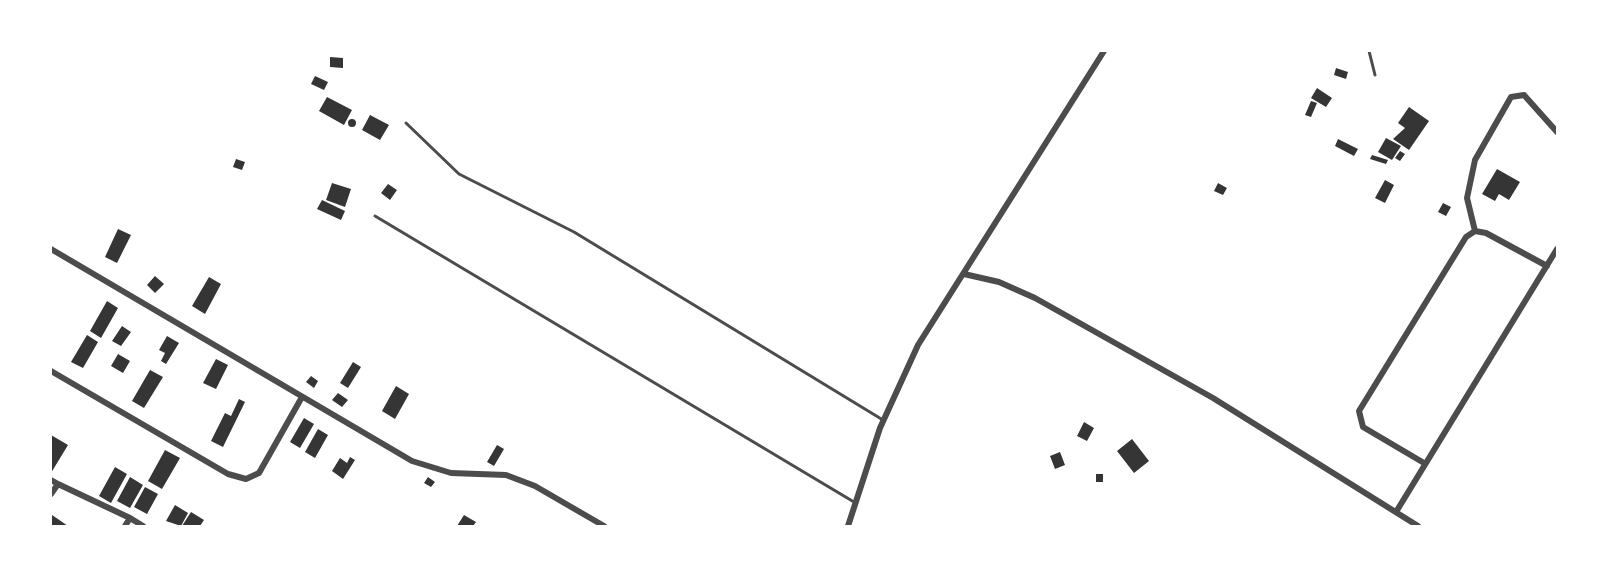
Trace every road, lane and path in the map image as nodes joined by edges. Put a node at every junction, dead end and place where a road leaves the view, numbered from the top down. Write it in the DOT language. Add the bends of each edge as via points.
graph roads {
  1 [pos="1104,51"];
  2 [pos="1369,51"];
  3 [pos="1375,75"];
  4 [pos="406,123"];
  5 [pos="1557,132"];
  6 [pos="375,216"];
  7 [pos="1475,231"];
  8 [pos="51,249"];
  9 [pos="1557,249"];
  10 [pos="1547,266"];
  11 [pos="964,274"];
  12 [pos="51,371"];
  13 [pos="302,398"];
  14 [pos="883,420"];
  15 [pos="1424,463"];
  16 [pos="54,482"];
  17 [pos="51,494"];
  18 [pos="856,503"];
  19 [pos="1396,512"];
  20 [pos="130,518"];
  21 [pos="125,526"];
  22 [pos="142,526"];
  23 [pos="604,526"];
  24 [pos="848,526"];
  25 [pos="1418,526"];
  1 -- 11 [label="street"];
  2 -- 3 [label="lane"];
  4 -- 14 [label="lane" via="459,174 574,232"];
  5 -- 7 [label="street" via="1524,95 1511,97 1475,160 1467,198"];
  6 -- 18 [label="lane"];
  7 -- 10 [label="street" via="1485,232"];
  7 -- 15 [label="street" via="1466,237 1359,411 1363,427"];
  8 -- 13 [label="street"];
  9 -- 10 [label="street"];
  10 -- 15 [label="street"];
  11 -- 14 [label="street" via="918,345"];
  11 -- 19 [label="street" via="999,282 1035,298 1213,398"];
  12 -- 13 [label="street" via="228,474 246,479 258,473"];
  13 -- 23 [label="street" via="426,468 506,475 535,486"];
  14 -- 18 [label="street"];
  15 -- 19 [label="street"];
  16 -- 17 [label="street"];
  16 -- 20 [label="street"];
  18 -- 24 [label="street"];
  19 -- 25 [label="street"];
  20 -- 21 [label="street"];
  20 -- 22 [label="street"];
}
